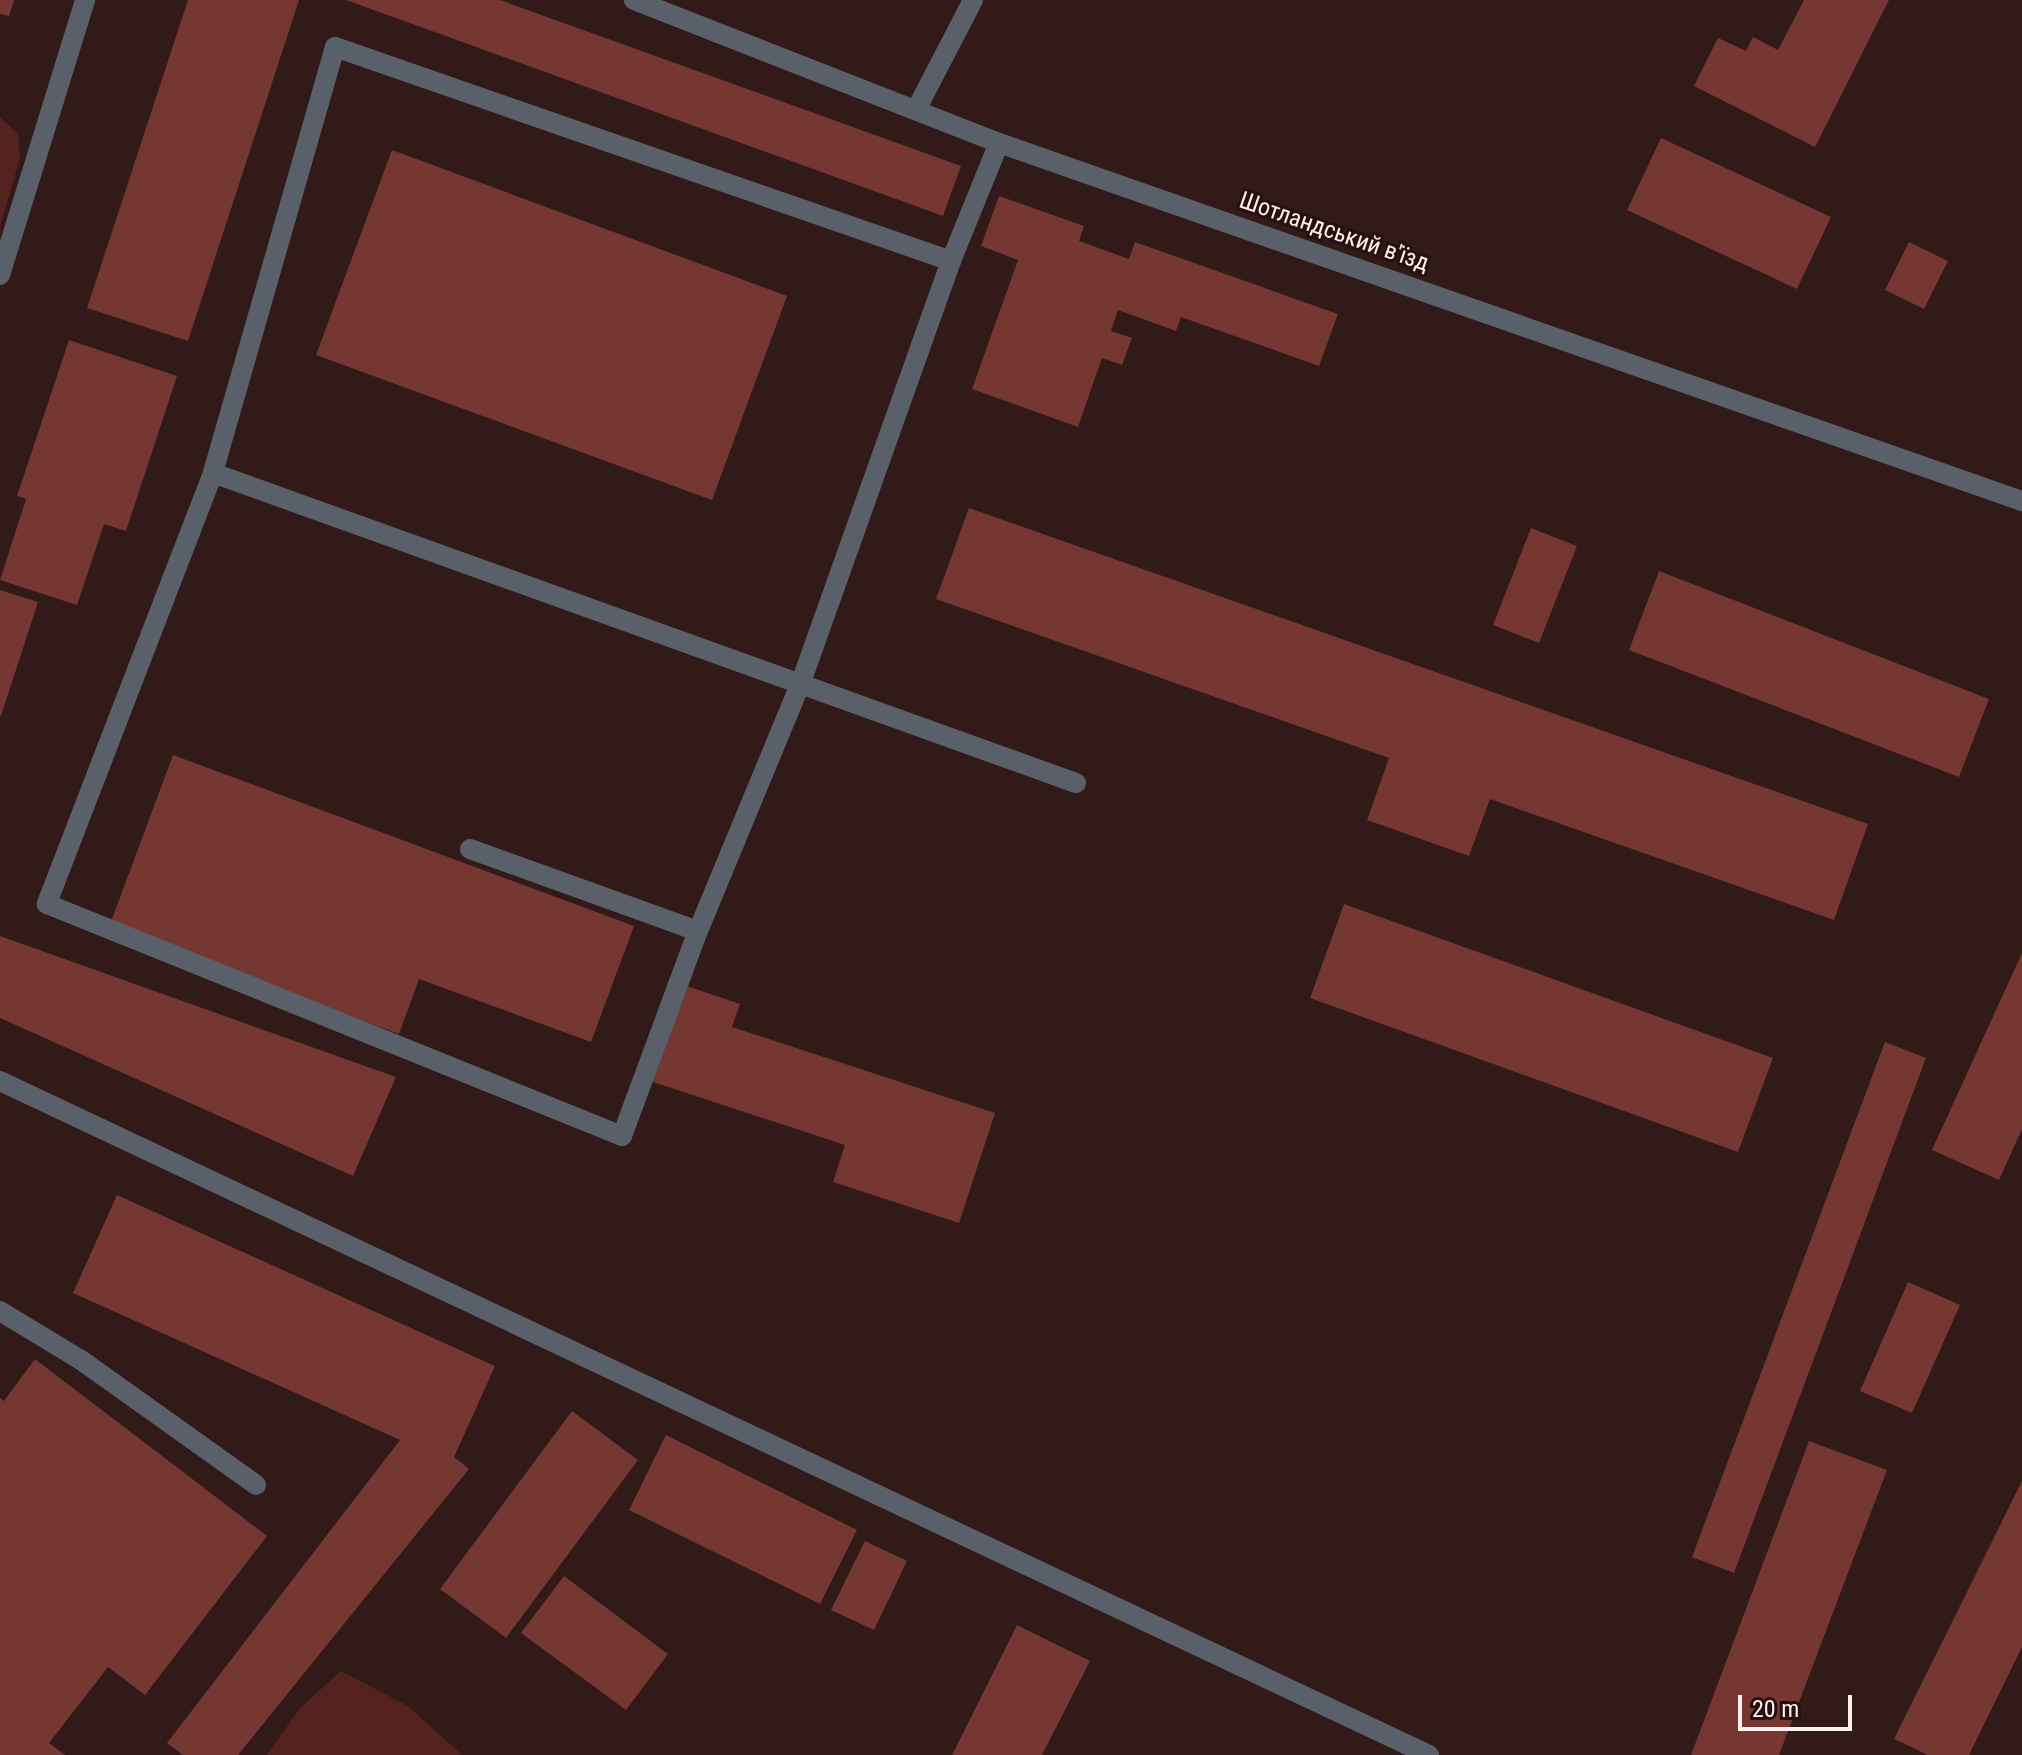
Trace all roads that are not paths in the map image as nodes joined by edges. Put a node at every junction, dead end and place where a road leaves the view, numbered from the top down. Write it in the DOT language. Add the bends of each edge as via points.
graph roads {
  1 [pos="85,0"];
  2 [pos="634,0"];
  3 [pos="973,0"];
  4 [pos="916,110"];
  5 [pos="999,143"];
  6 [pos="951,261"];
  7 [pos="0,275"];
  8 [pos="213,473"];
  9 [pos="2022,501"];
  10 [pos="800,685"];
  11 [pos="1076,783"];
  12 [pos="470,849"];
  13 [pos="698,931"];
  14 [pos="0,1081"];
  15 [pos="0,1311"];
  16 [pos="256,1485"];
  17 [pos="1429,1755"];
  1 -- 7 [label="street"];
  2 -- 4 [label="street, Шотландський в'їзд"];
  3 -- 4 [label="street"];
  4 -- 5 [label="street, Шотландський в'їзд"];
  5 -- 6 [label="street"];
  5 -- 9 [label="street, Шотландський в'їзд"];
  6 -- 8 [label="street" via="335,47"];
  6 -- 10 [label="street"];
  8 -- 10 [label="street"];
  8 -- 13 [label="street" via="47,904 622,1136"];
  10 -- 11 [label="street"];
  10 -- 13 [label="street"];
  12 -- 13 [label="street"];
  14 -- 17 [label="street"];
  15 -- 16 [label="street" via="81,1360"];
}
